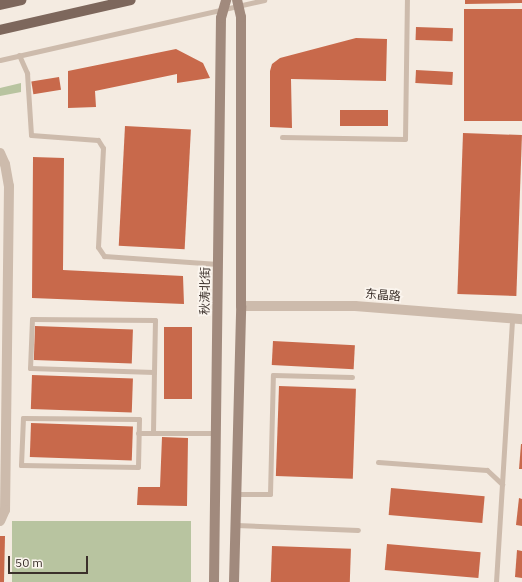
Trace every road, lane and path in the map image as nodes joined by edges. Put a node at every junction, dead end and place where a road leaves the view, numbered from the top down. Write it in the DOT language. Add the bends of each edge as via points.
graph roads {
  1 [pos="21,0"];
  2 [pos="130,0"];
  3 [pos="264,0"];
  4 [pos="407,0"];
  5 [pos="238,3"];
  6 [pos="0,5"];
  7 [pos="225,5"];
  8 [pos="0,30"];
  9 [pos="19,55"];
  10 [pos="0,60"];
  11 [pos="282,137"];
  12 [pos="0,153"];
  13 [pos="218,264"];
  14 [pos="241,306"];
  15 [pos="517,319"];
  16 [pos="3,362"];
  17 [pos="154,372"];
  18 [pos="352,377"];
  19 [pos="138,433"];
  20 [pos="153,433"];
  21 [pos="216,433"];
  22 [pos="378,462"];
  23 [pos="502,484"];
  24 [pos="236,494"];
  25 [pos="0,521"];
  26 [pos="236,526"];
  27 [pos="358,530"];
  28 [pos="214,582"];
  29 [pos="234,582"];
  30 [pos="496,582"];
  1 -- 6 [label="main road"];
  2 -- 8 [label="main road"];
  3 -- 5 [label="lane"];
  4 -- 11 [label="lane" via="406,139"];
  5 -- 7 [label="lane"];
  5 -- 14 [label="main road" via="241,17"];
  7 -- 9 [label="lane"];
  7 -- 13 [label="main road, 秋涛北街" via="221,18"];
  9 -- 10 [label="lane"];
  9 -- 13 [label="lane" via="27,73 30,135 98,140 103,148 98,247 104,256"];
  12 -- 16 [label="street" via="9,186"];
  13 -- 21 [label="main road, 秋涛北街"];
  14 -- 15 [label="street, 东晶路" via="355,306"];
  14 -- 24 [label="main road"];
  15 -- 23 [label="lane"];
  16 -- 25 [label="street" via="5,510"];
  17 -- 17 [label="lane" via="155,320 32,319 30,368"];
  17 -- 20 [label="lane"];
  18 -- 24 [label="lane" via="273,375 270,494"];
  19 -- 19 [label="lane" via="139,419 23,418 21,465 138,467"];
  19 -- 20 [label="lane"];
  20 -- 21 [label="lane"];
  21 -- 28 [label="main road, 秋涛北街"];
  22 -- 23 [label="lane" via="487,470"];
  23 -- 30 [label="lane"];
  24 -- 26 [label="main road"];
  26 -- 27 [label="lane"];
  26 -- 29 [label="main road"];
}
